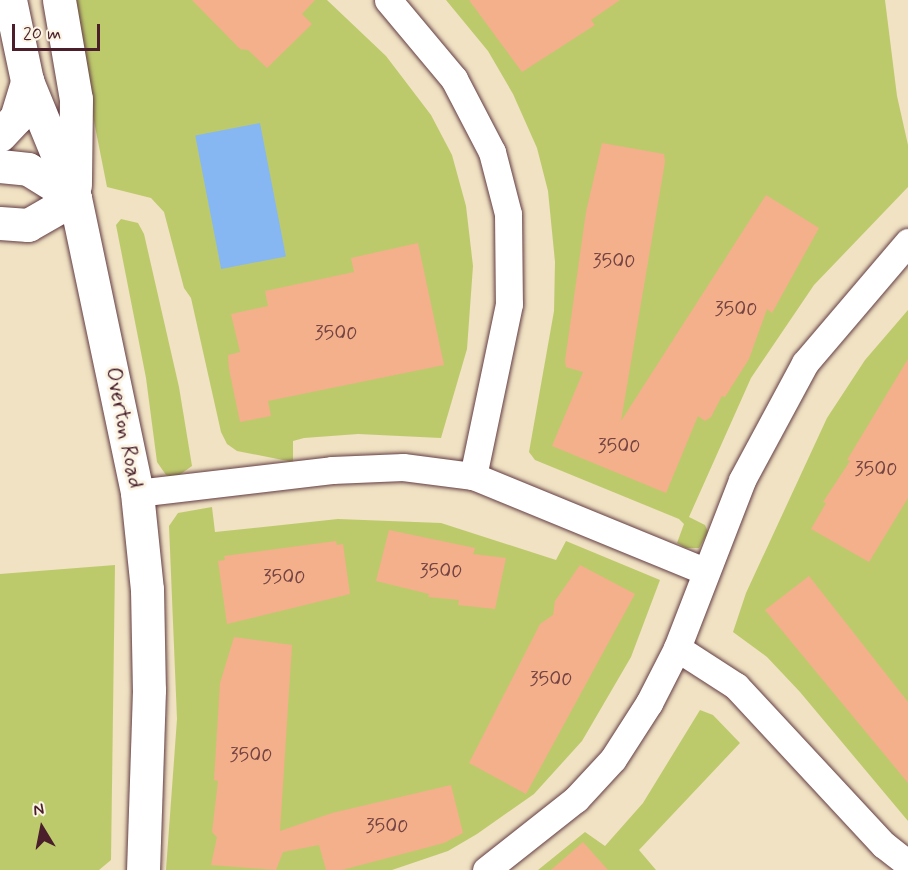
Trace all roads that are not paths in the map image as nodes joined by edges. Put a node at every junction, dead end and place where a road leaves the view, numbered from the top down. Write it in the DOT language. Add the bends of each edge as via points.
graph roads {
  1 [pos="10,0"];
  2 [pos="59,0"];
  3 [pos="388,0"];
  4 [pos="27,81"];
  5 [pos="0,135"];
  6 [pos="0,166"];
  7 [pos="75,198"];
  8 [pos="0,224"];
  9 [pos="908,242"];
  10 [pos="473,476"];
  11 [pos="137,493"];
  12 [pos="705,572"];
  13 [pos="677,648"];
  14 [pos="908,864"];
  15 [pos="143,870"];
  16 [pos="486,870"];
  1 -- 4 [label="street, Overton Road"];
  2 -- 7 [label="street" via="76,99"];
  3 -- 10 [label="street" via="454,79 492,152 508,214 508,304"];
  4 -- 5 [label="street" via="16,118"];
  4 -- 7 [label="street, Overton Road"];
  6 -- 7 [label="street" via="28,169"];
  7 -- 8 [label="street" via="28,225"];
  7 -- 11 [label="street, Overton Road"];
  9 -- 12 [label="street" via="805,363 742,480"];
  10 -- 11 [label="street" via="403,467 332,470"];
  10 -- 12 [label="street"];
  11 -- 15 [label="street, Overton Road" via="147,590"];
  12 -- 13 [label="street"];
  13 -- 14 [label="street" via="736,686 884,845"];
  13 -- 16 [label="street" via="649,703 613,759 576,799"];
}
